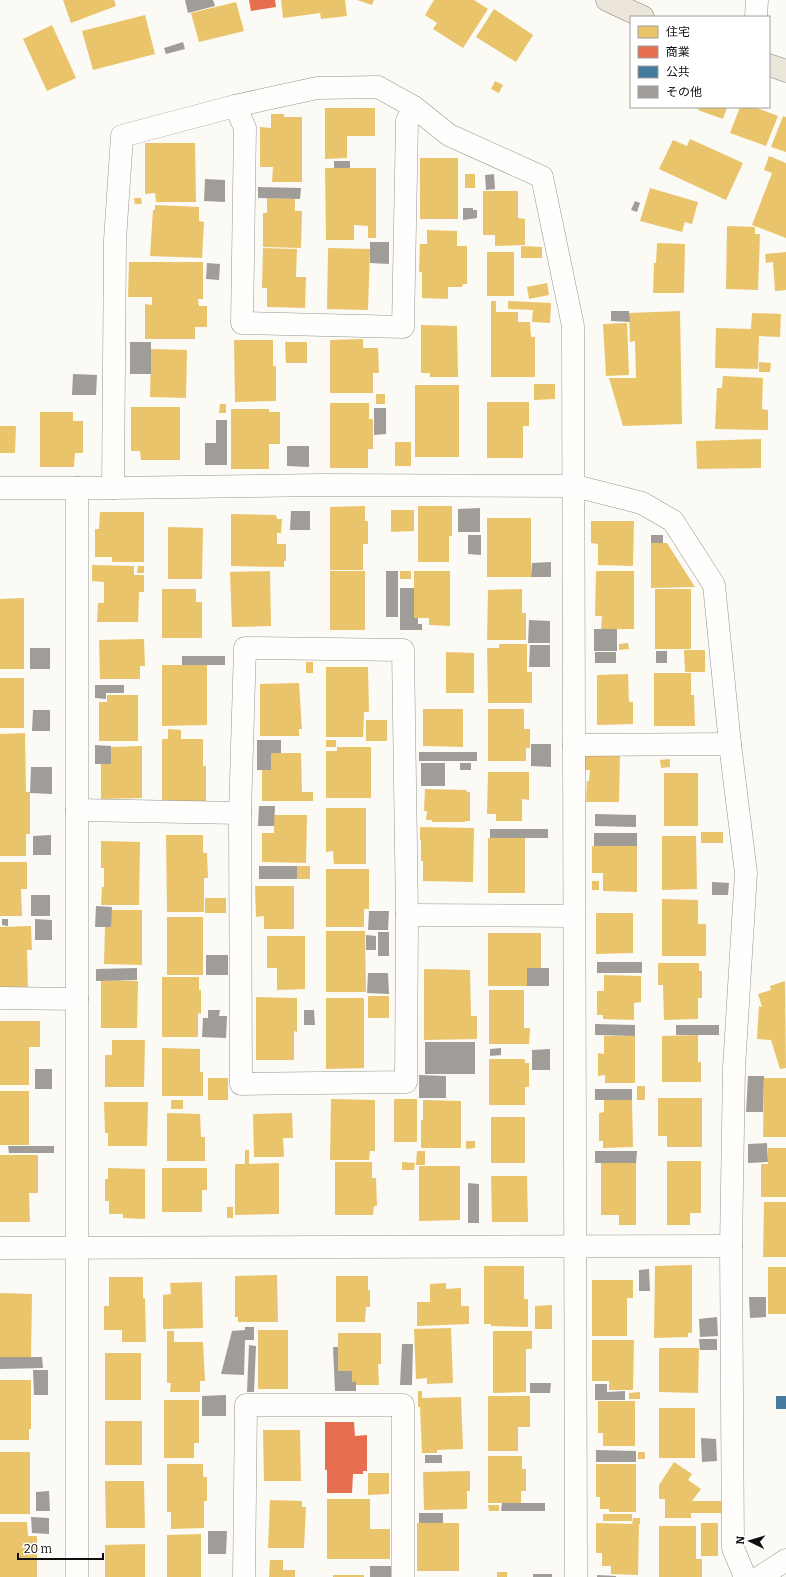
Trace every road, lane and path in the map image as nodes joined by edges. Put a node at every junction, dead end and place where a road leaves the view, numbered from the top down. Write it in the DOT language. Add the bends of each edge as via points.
graph roads {
  1 [pos="607,0"];
  2 [pos="757,0"];
  3 [pos="641,16"];
  4 [pos="756,16"];
  5 [pos="770,65"];
  6 [pos="786,71"];
  7 [pos="235,106"];
  8 [pos="414,108"];
  9 [pos="574,486"];
  10 [pos="0,488"];
  11 [pos="77,488"];
  12 [pos="113,488"];
  13 [pos="730,744"];
  14 [pos="574,745"];
  15 [pos="77,810"];
  16 [pos="240,813"];
  17 [pos="407,915"];
  18 [pos="574,916"];
  19 [pos="0,998"];
  20 [pos="77,998"];
  21 [pos="574,1246"];
  22 [pos="731,1246"];
  23 [pos="0,1248"];
  24 [pos="77,1248"];
  25 [pos="786,1560"];
  26 [pos="77,1577"];
  27 [pos="244,1577"];
  28 [pos="403,1577"];
  29 [pos="576,1577"];
  30 [pos="745,1577"];
  31 [pos="760,1577"];
  1 -- 3 [label="main road"];
  2 -- 4 [label="street"];
  5 -- 6 [label="main road"];
  7 -- 8 [label="street" via="317,88 378,87"];
  7 -- 8 [label="street" via="245,128 242,324 403,327 407,121"];
  7 -- 12 [label="street" via="122,136 115,240"];
  8 -- 9 [label="street" via="449,135 542,177 573,326"];
  9 -- 12 [label="street" via="322,485"];
  9 -- 13 [label="street" via="642,504 673,521 714,585"];
  9 -- 14 [label="street"];
  10 -- 11 [label="street"];
  11 -- 12 [label="street"];
  11 -- 15 [label="street"];
  13 -- 14 [label="street"];
  13 -- 22 [label="street" via="746,874 734,1068"];
  14 -- 18 [label="street"];
  15 -- 16 [label="street"];
  15 -- 20 [label="street"];
  16 -- 17 [label="street" via="245,648 403,650"];
  16 -- 17 [label="street" via="241,1084 406,1082"];
  17 -- 18 [label="street"];
  18 -- 21 [label="street"];
  19 -- 20 [label="street"];
  20 -- 24 [label="street"];
  21 -- 22 [label="street"];
  21 -- 24 [label="street"];
  21 -- 29 [label="street"];
  22 -- 30 [label="street" via="733,1548"];
  23 -- 24 [label="street"];
  24 -- 26 [label="street"];
  25 -- 31 [label="street"];
  27 -- 28 [label="street" via="246,1405 403,1405"];
}
